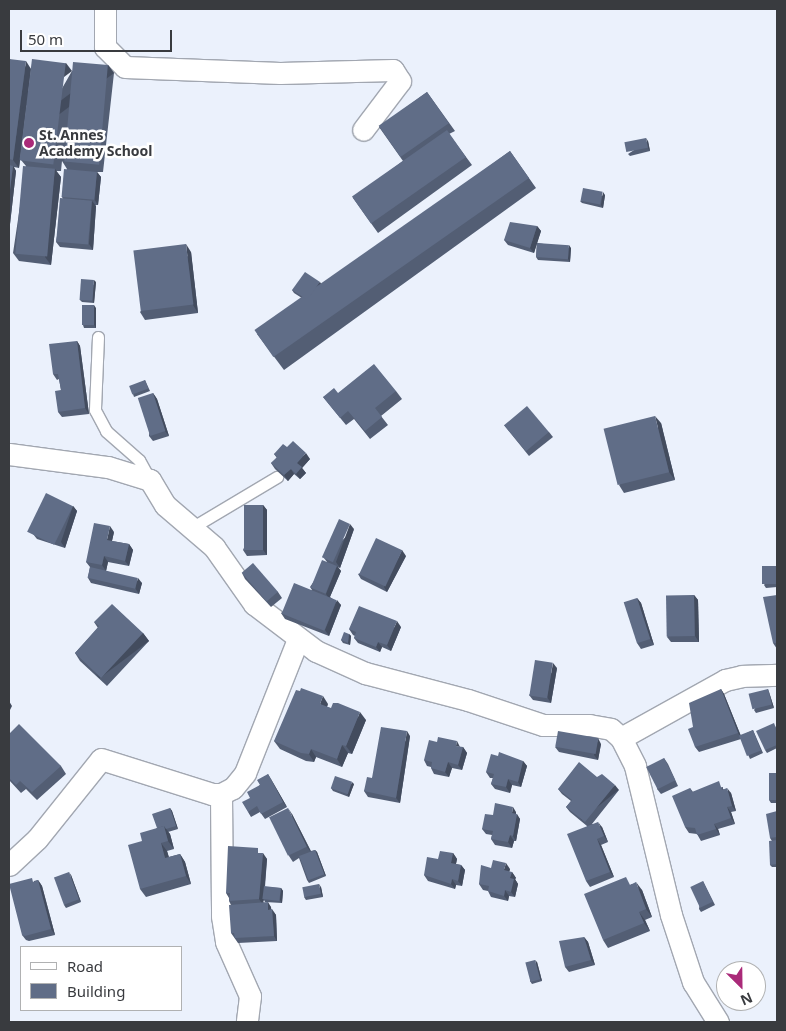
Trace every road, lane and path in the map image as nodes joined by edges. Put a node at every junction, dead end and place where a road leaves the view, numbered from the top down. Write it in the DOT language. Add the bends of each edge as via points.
graph roads {
  1 [pos="105,9"];
  2 [pos="363,130"];
  3 [pos="98,337"];
  4 [pos="9,454"];
  5 [pos="276,477"];
  6 [pos="150,480"];
  7 [pos="193,526"];
  8 [pos="298,639"];
  9 [pos="777,675"];
  10 [pos="621,738"];
  11 [pos="221,794"];
  12 [pos="9,865"];
  13 [pos="247,1022"];
  14 [pos="718,1022"];
  1 -- 2 [label="street" via="105,47 125,67 280,73 393,70 400,81"];
  3 -- 6 [label="lane" via="96,410 106,431 139,460"];
  4 -- 6 [label="street" via="108,467"];
  5 -- 7 [label="lane"];
  6 -- 7 [label="street" via="165,505"];
  7 -- 8 [label="street" via="214,547 254,604"];
  8 -- 10 [label="street" via="316,651 365,673 468,700 552,727 589,725 611,729"];
  8 -- 11 [label="street" via="246,773 233,788"];
  9 -- 10 [label="street" via="725,680"];
  10 -- 14 [label="street" via="645,798 672,915 693,982"];
  11 -- 12 [label="street" via="194,790 101,759 37,839"];
  11 -- 13 [label="street" via="222,916 226,942 250,996"];
}
